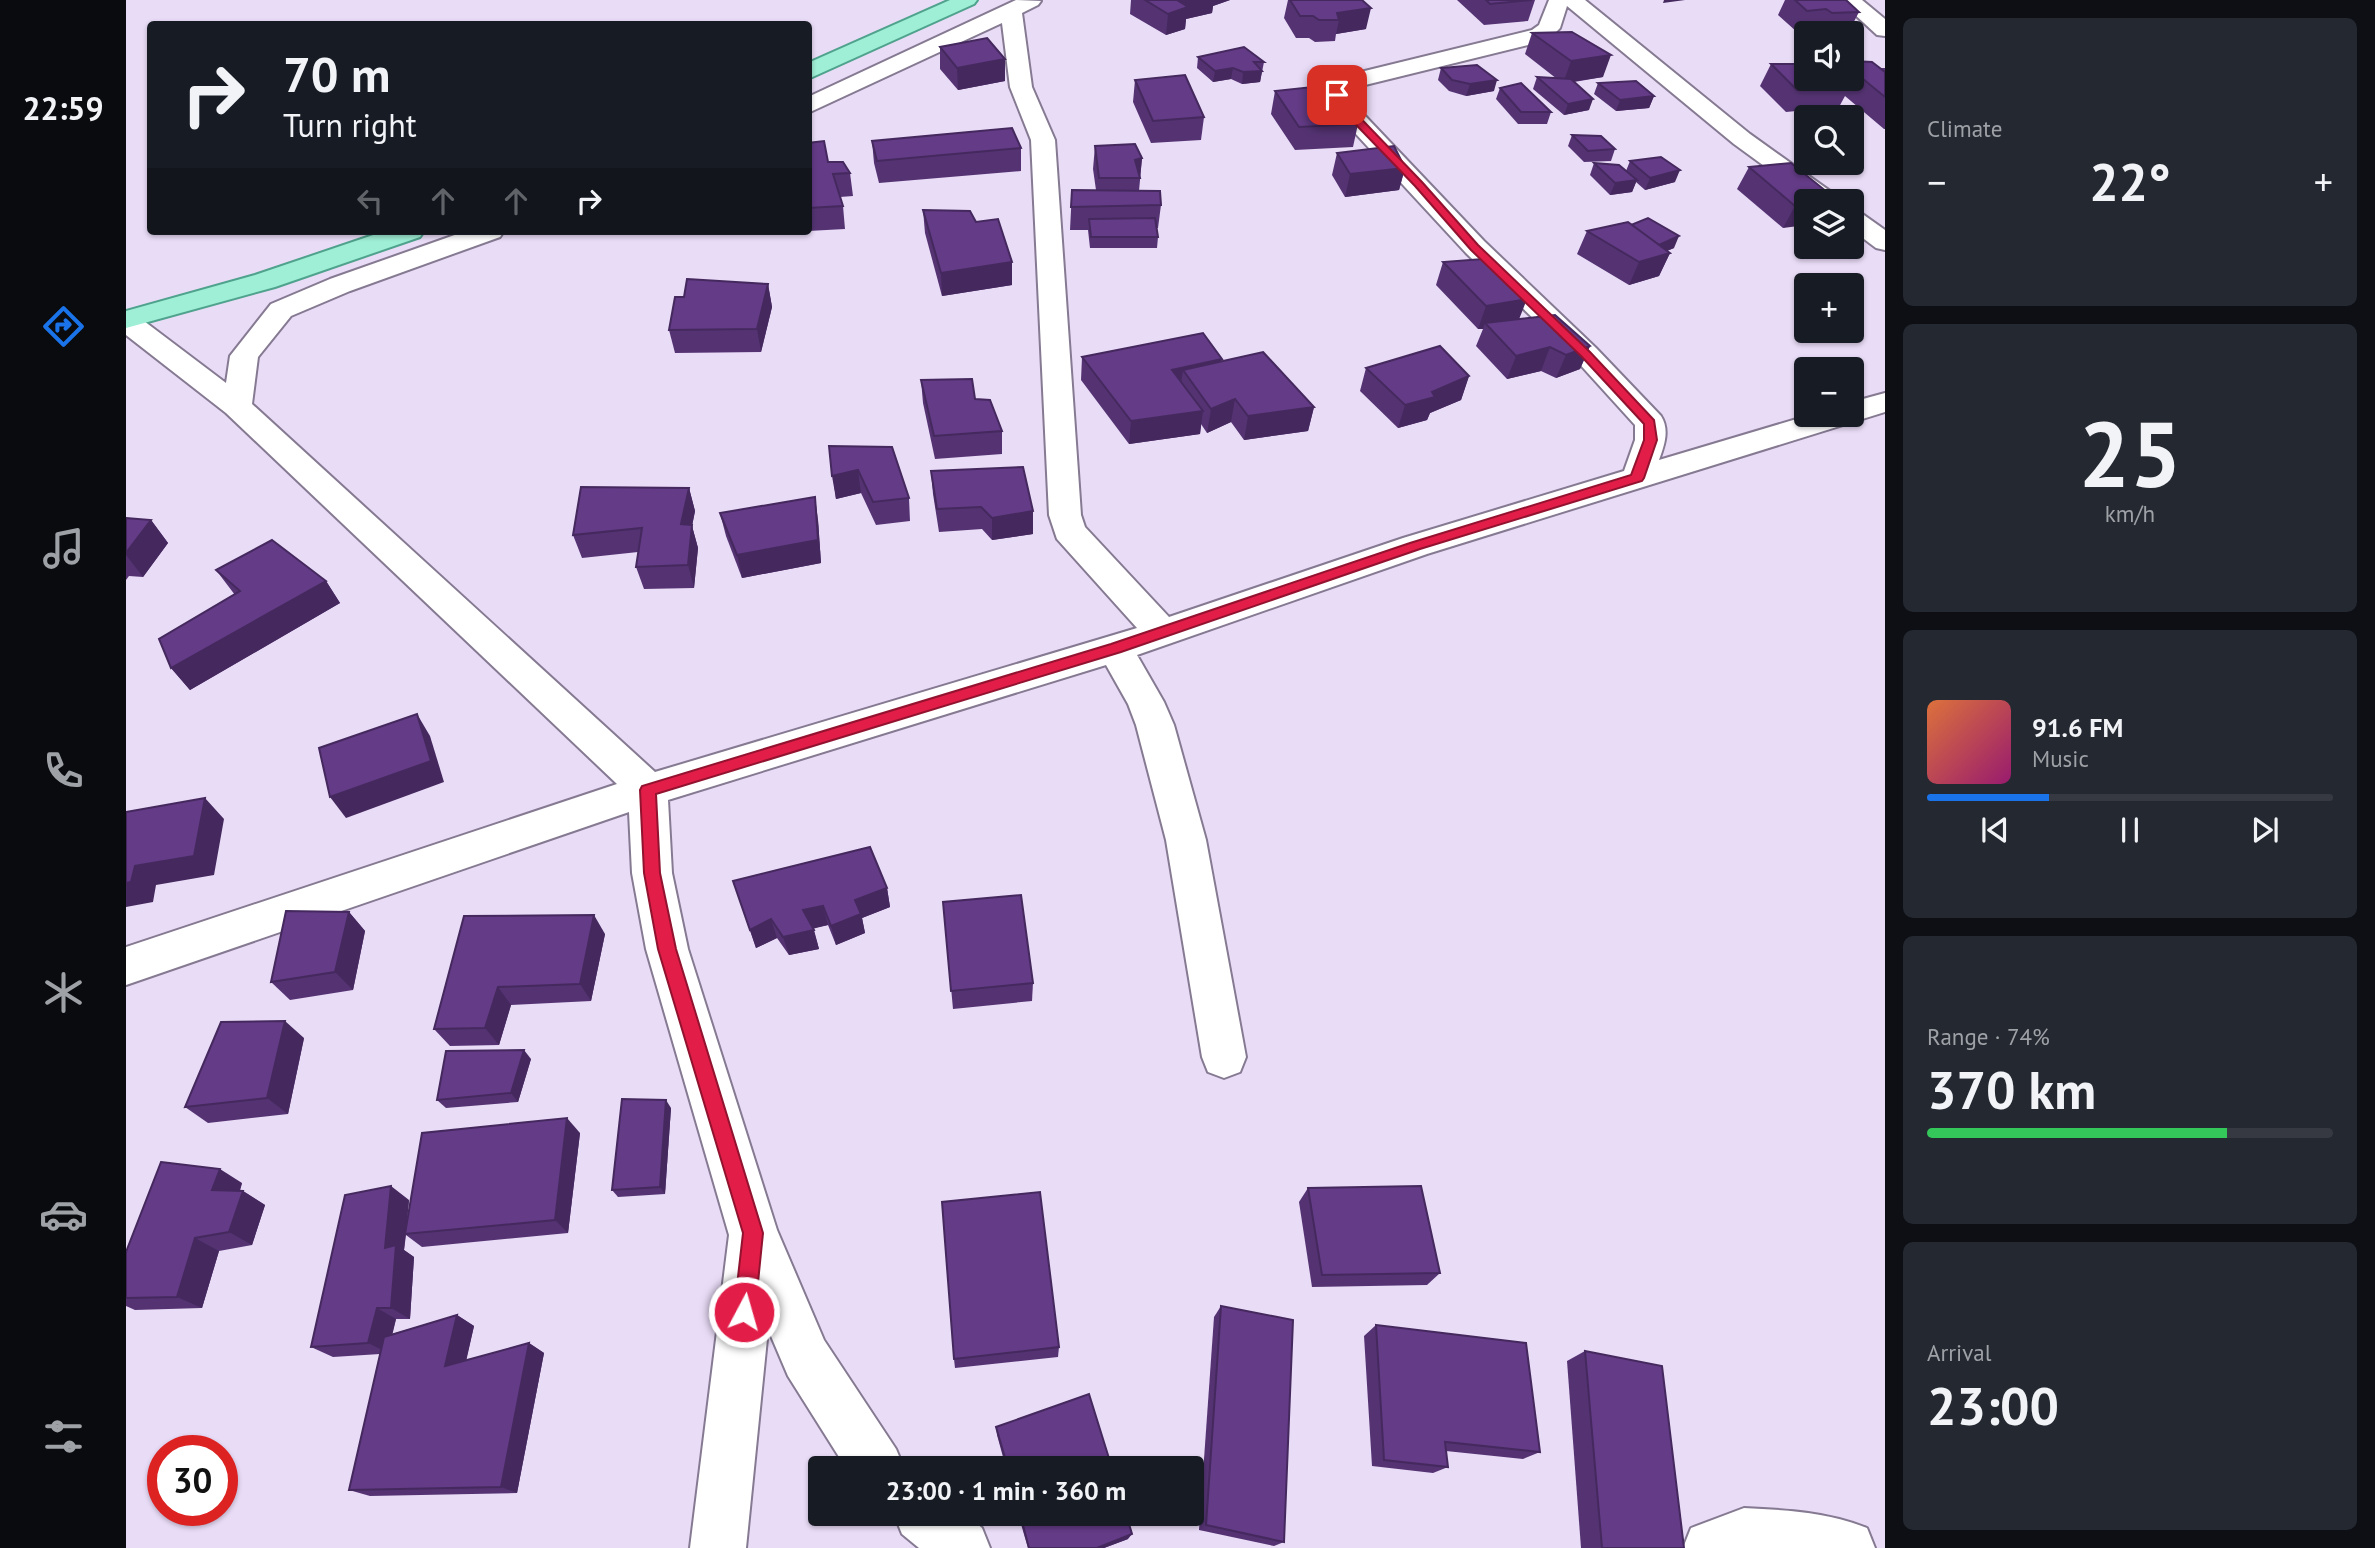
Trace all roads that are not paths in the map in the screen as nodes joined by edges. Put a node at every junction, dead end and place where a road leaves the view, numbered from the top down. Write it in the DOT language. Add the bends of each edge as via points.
graph roads {
  1 [pos="967,0"];
  2 [pos="1559,0"];
  3 [pos="1572,0"];
  4 [pos="1849,0"];
  5 [pos="1022,6"];
  6 [pos="1885,30"];
  7 [pos="812,70"];
  8 [pos="812,104"];
  9 [pos="1812,189"];
  10 [pos="1864,227"];
  11 [pos="399,235"];
  12 [pos="480,235"];
  13 [pos="1885,242"];
  14 [pos="126,321"];
  15 [pos="1885,402"];
  16 [pos="237,406"];
  17 [pos="1864,408"];
  18 [pos="1803,427"];
  19 [pos="1637,478"];
  20 [pos="1161,632"];
  21 [pos="1115,649"];
  22 [pos="648,790"];
  23 [pos="126,966"];
  24 [pos="1224,1057"];
  25 [pos="753,1233"];
  26 [pos="869,1456"];
  27 [pos="936,1526"];
  28 [pos="718,1548"];
  29 [pos="962,1548"];
  30 [pos="1711,1548"];
  31 [pos="1847,1548"];
  1 -- 7 [label="main road"];
  2 -- 19 [label="street" via="1549,28 1540,36 1344,83 1337,95 1475,247 1650,423 1650,440"];
  3 -- 9 [label="street" via="1732,131"];
  4 -- 6 [label="street"];
  5 -- 8 [label="street"];
  5 -- 20 [label="street" via="1021,87 1043,139 1065,515 1069,531"];
  10 -- 13 [label="street"];
  11 -- 14 [label="main road" via="265,281"];
  12 -- 16 [label="street" via="281,310 244,356"];
  14 -- 16 [label="street"];
  15 -- 17 [label="street"];
  16 -- 22 [label="street"];
  18 -- 19 [label="street"];
  19 -- 20 [label="street" via="1415,546"];
  20 -- 21 [label="street"];
  21 -- 22 [label="street"];
  21 -- 24 [label="street" via="1155,725 1186,840"];
  22 -- 23 [label="street"];
  22 -- 25 [label="street" via="652,873 667,949"];
  25 -- 26 [label="street" via="806,1358"];
  25 -- 28 [label="street"];
  27 -- 29 [label="street"];
  30 -- 31 [label="street" via="1744,1536 1801,1538"];
}
